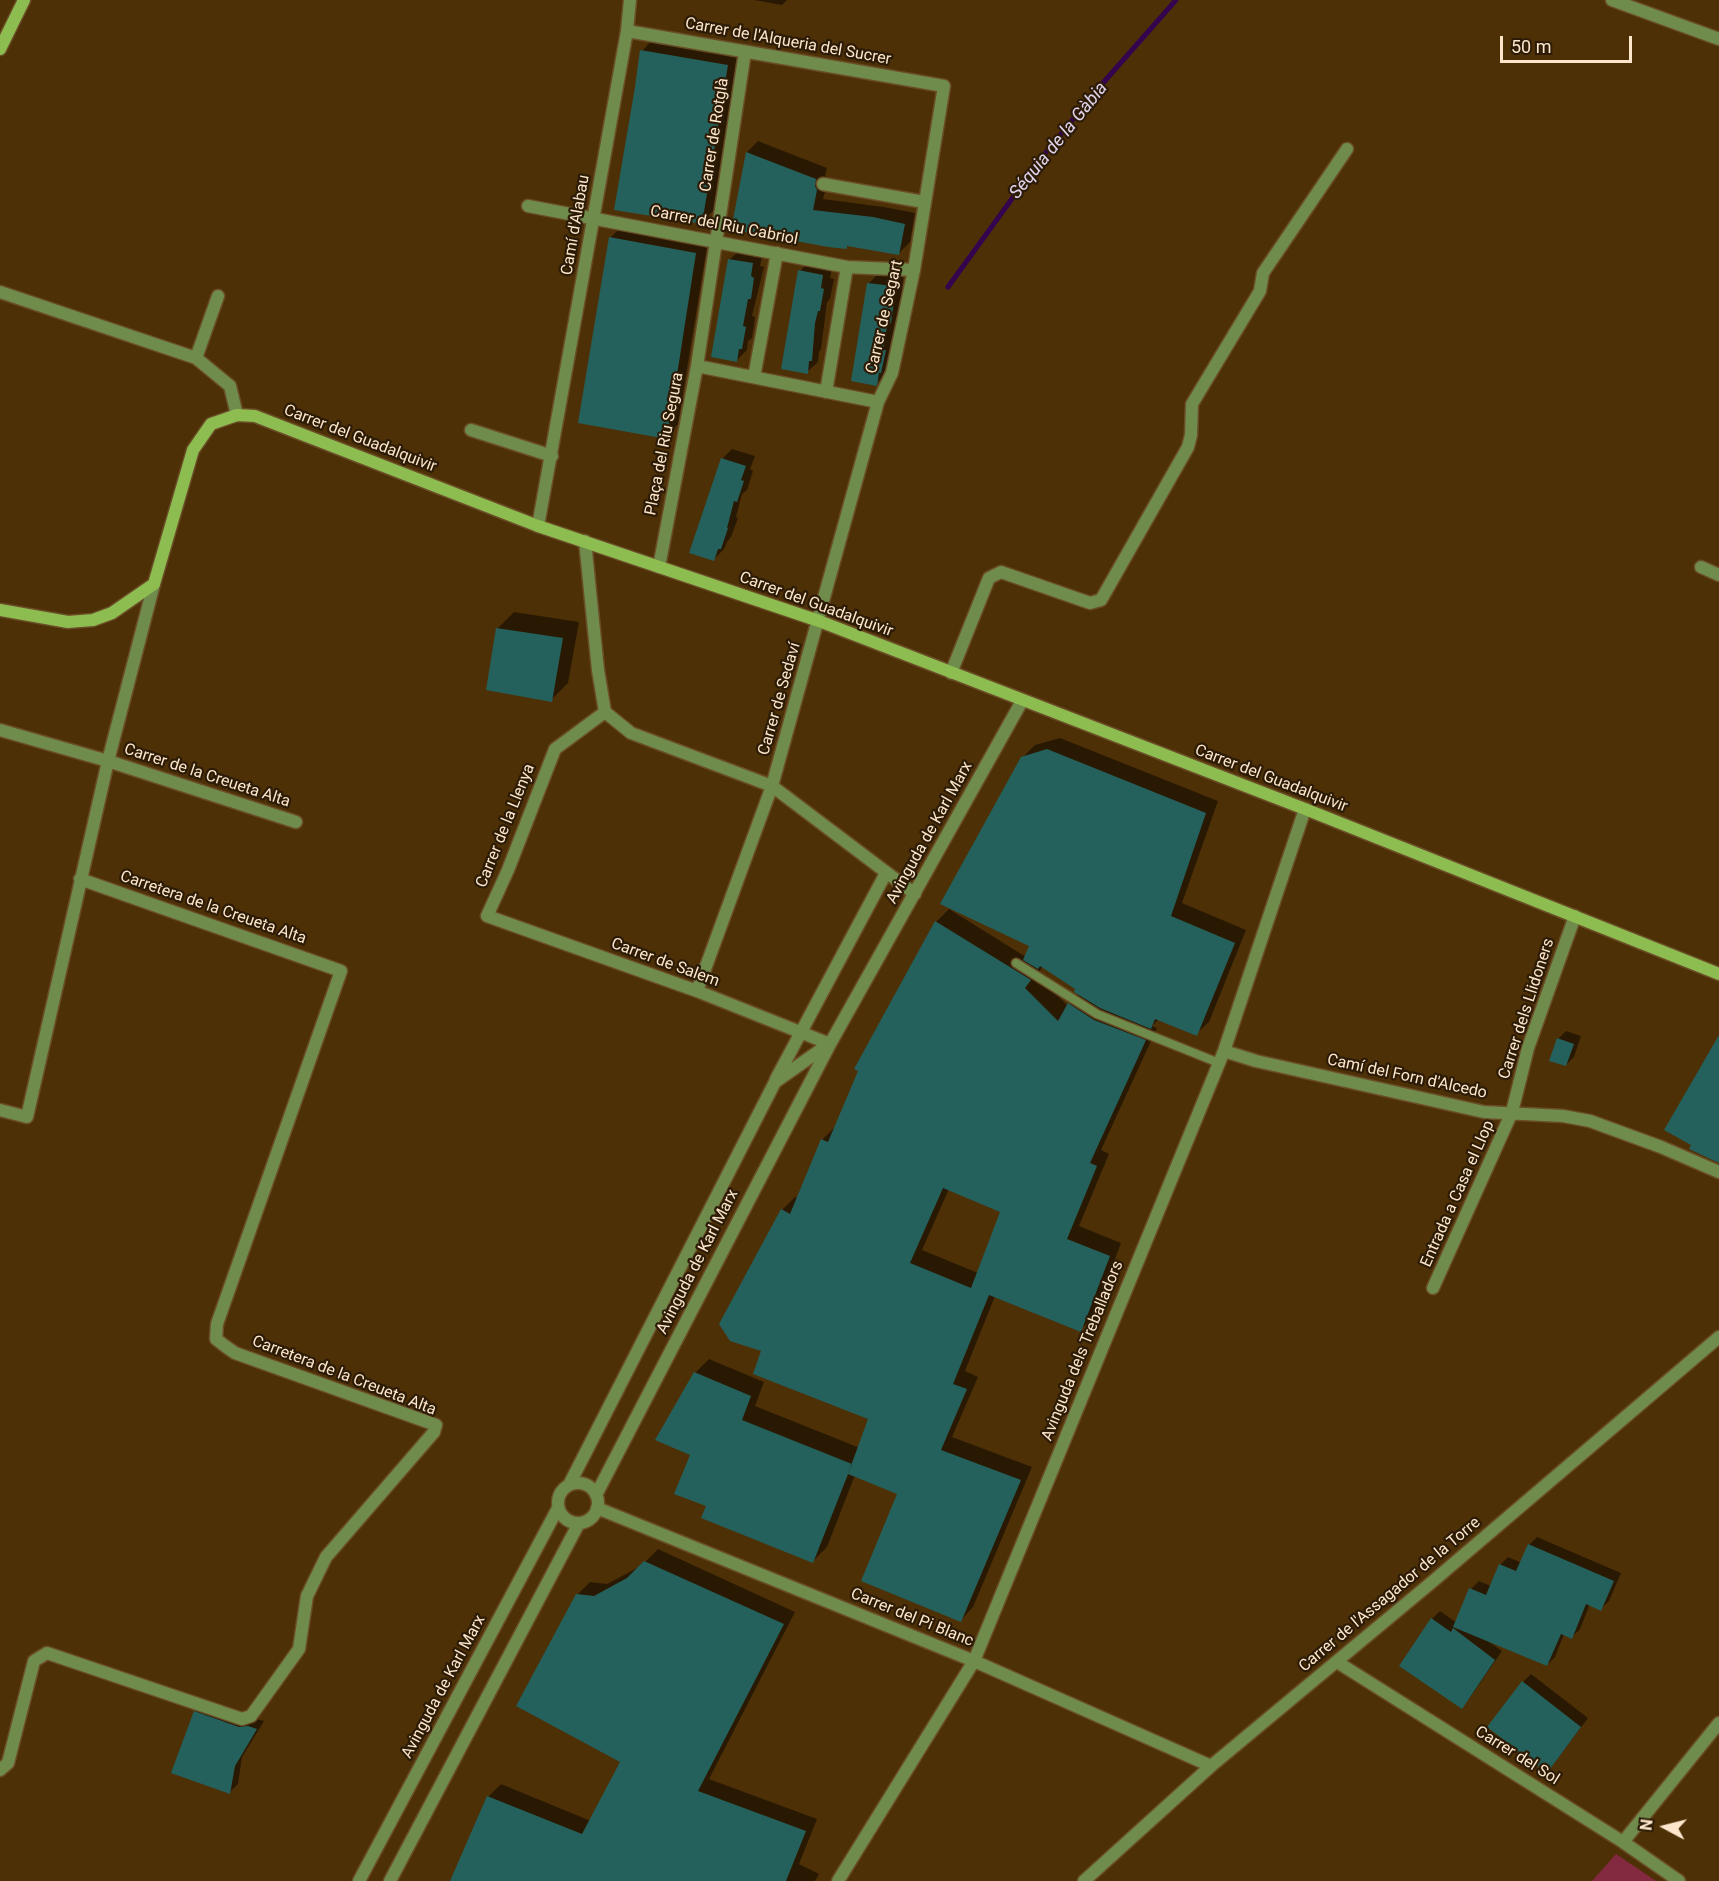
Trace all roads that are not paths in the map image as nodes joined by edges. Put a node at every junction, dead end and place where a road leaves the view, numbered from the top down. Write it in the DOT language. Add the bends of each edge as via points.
graph roads {
  1 [pos="24,0"];
  2 [pos="630,0"];
  3 [pos="1612,0"];
  4 [pos="627,31"];
  5 [pos="1719,39"];
  6 [pos="0,49"];
  7 [pos="745,52"];
  8 [pos="944,86"];
  9 [pos="1347,149"];
  10 [pos="823,184"];
  11 [pos="924,202"];
  12 [pos="528,206"];
  13 [pos="594,218"];
  14 [pos="716,241"];
  15 [pos="777,253"];
  16 [pos="847,267"];
  17 [pos="914,270"];
  18 [pos="0,292"];
  19 [pos="218,296"];
  20 [pos="196,358"];
  21 [pos="697,366"];
  22 [pos="754,377"];
  23 [pos="826,392"];
  24 [pos="878,402"];
  25 [pos="237,415"];
  26 [pos="471,430"];
  27 [pos="552,456"];
  28 [pos="538,526"];
  29 [pos="585,542"];
  30 [pos="659,567"];
  31 [pos="1701,567"];
  32 [pos="1719,575"];
  33 [pos="154,584"];
  34 [pos="0,610"];
  35 [pos="819,621"];
  36 [pos="951,673"];
  37 [pos="1022,701"];
  38 [pos="605,712"];
  39 [pos="0,729"];
  40 [pos="108,761"];
  41 [pos="772,786"];
  42 [pos="1305,809"];
  43 [pos="296,822"];
  44 [pos="886,873"];
  45 [pos="80,879"];
  46 [pos="915,894"];
  47 [pos="487,916"];
  48 [pos="1575,916"];
  49 [pos="1016,963"];
  50 [pos="1719,974"];
  51 [pos="697,991"];
  52 [pos="801,1032"];
  53 [pos="830,1044"];
  54 [pos="1224,1051"];
  55 [pos="1219,1063"];
  56 [pos="775,1082"];
  57 [pos="0,1110"];
  58 [pos="1512,1113"];
  59 [pos="1719,1172"];
  60 [pos="1433,1288"];
  61 [pos="1719,1337"];
  62 [pos="569,1485"];
  63 [pos="597,1502"];
  64 [pos="558,1508"];
  65 [pos="579,1523"];
  66 [pos="974,1661"];
  67 [pos="1337,1662"];
  68 [pos="1719,1723"];
  69 [pos="1211,1766"];
  70 [pos="0,1770"];
  71 [pos="1623,1842"];
  72 [pos="359,1881"];
  73 [pos="390,1881"];
  74 [pos="838,1881"];
  75 [pos="1084,1881"];
  76 [pos="1678,1881"];
  1 -- 6 [label="street"];
  2 -- 4 [label="street, Camí d'Alabau"];
  3 -- 5 [label="street"];
  4 -- 7 [label="street, Carrer de l'Alqueria del Sucrer"];
  4 -- 13 [label="street, Camí d'Alabau"];
  7 -- 8 [label="street, Carrer de l'Alqueria del Sucrer"];
  7 -- 14 [label="street, Carrer de Rotglà"];
  8 -- 11 [label="street, Carrer de Segart"];
  9 -- 36 [label="street" via="1263,273 1260,291 1192,404 1188,447 1101,600 1090,603 1001,572 989,578"];
  10 -- 11 [label="street"];
  11 -- 17 [label="street, Carrer de Segart"];
  12 -- 13 [label="street, Carrer del Riu Cabriol"];
  13 -- 14 [label="street, Carrer del Riu Cabriol"];
  13 -- 27 [label="street, Camí d'Alabau"];
  14 -- 15 [label="street, Carrer del Riu Cabriol"];
  14 -- 21 [label="street, Carrer de Rotglà"];
  15 -- 16 [label="street, Carrer del Riu Cabriol"];
  15 -- 22 [label="street"];
  16 -- 17 [label="street, Carrer del Riu Cabriol"];
  16 -- 23 [label="street"];
  17 -- 24 [label="street, Carrer de Segart" via="892,373"];
  18 -- 20 [label="street"];
  19 -- 20 [label="street"];
  20 -- 25 [label="street" via="230,386"];
  21 -- 22 [label="street, Plaça del Riu Segura"];
  21 -- 30 [label="street, Plaça del Riu Segura"];
  22 -- 23 [label="street, Plaça del Riu Segura"];
  23 -- 24 [label="street, Plaça del Riu Segura"];
  24 -- 35 [label="street, Carrer de Segart"];
  25 -- 28 [label="street, Carrer del Guadalquivir" via="255,416"];
  25 -- 33 [label="street" via="211,424 193,450"];
  26 -- 27 [label="street"];
  27 -- 28 [label="street, Camí d'Alabau"];
  28 -- 29 [label="street, Carrer del Guadalquivir"];
  29 -- 30 [label="street, Carrer del Guadalquivir"];
  29 -- 38 [label="street"];
  30 -- 35 [label="street, Carrer del Guadalquivir"];
  31 -- 32 [label="street"];
  33 -- 34 [label="street" via="112,614 93,621 68,622"];
  33 -- 40 [label="street, Carrer de la Creueta Alta"];
  35 -- 36 [label="street, Carrer del Guadalquivir"];
  35 -- 41 [label="street, Carrer de Sedaví"];
  36 -- 37 [label="street, Carrer del Guadalquivir"];
  37 -- 42 [label="street, Carrer del Guadalquivir"];
  37 -- 46 [label="street, Avinguda de Karl Marx"];
  38 -- 41 [label="street" via="631,733"];
  38 -- 47 [label="street, Carrer de la Llenya" via="555,749"];
  39 -- 40 [label="street"];
  40 -- 43 [label="street, Carrer de la Creueta Alta"];
  40 -- 45 [label="street, Carrer de la Creueta Alta"];
  41 -- 44 [label="street"];
  41 -- 51 [label="street, Carrer de Sedaví"];
  42 -- 48 [label="street, Carrer del Guadalquivir"];
  42 -- 54 [label="street, Avinguda dels Treballadors"];
  44 -- 46 [label="street"];
  44 -- 52 [label="street, Avinguda de Karl Marx"];
  45 -- 57 [label="street, Carrer de la Creueta Alta" via="27,1117"];
  45 -- 70 [label="street, Carretera de la Creueta Alta" via="341,971 216,1324 216,1339 235,1353 436,1425 326,1557 307,1596 298,1649 251,1716 242,1719 47,1653 34,1661 8,1763"];
  46 -- 53 [label="street, Avinguda de Karl Marx"];
  47 -- 51 [label="street, Carrer de Salem"];
  48 -- 50 [label="street, Carrer del Guadalquivir"];
  48 -- 58 [label="street, Carrer dels Llidoners" via="1528,1048"];
  49 -- 55 [label="lane" via="1097,1014"];
  51 -- 52 [label="street, Carrer de Salem"];
  52 -- 53 [label="street, Carrer de Salem"];
  52 -- 56 [label="street, Avinguda de Karl Marx"];
  53 -- 56 [label="street, Avinguda de Karl Marx"];
  53 -- 63 [label="street, Avinguda de Karl Marx"];
  54 -- 55 [label="street, Avinguda dels Treballadors"];
  54 -- 58 [label="street, Camí del Forn d'Alcedo" via="1484,1113"];
  55 -- 66 [label="street, Avinguda dels Treballadors"];
  56 -- 62 [label="street, Avinguda de Karl Marx"];
  58 -- 59 [label="street, Camí del Forn d'Alcedo" via="1590,1121"];
  58 -- 60 [label="street, Entrada a Casa el Llop"];
  61 -- 67 [label="street, Carrer de l'Assagador de la Torre"];
  62 -- 63 [label="street" via="590,1487"];
  62 -- 64 [label="street" via="558,1497"];
  63 -- 65 [label="street" via="593,1516"];
  63 -- 66 [label="street, Carrer del Pi Blanc"];
  64 -- 65 [label="street" via="568,1521"];
  64 -- 72 [label="street, Avinguda de Karl Marx"];
  65 -- 73 [label="street"];
  66 -- 69 [label="street, Carrer del Pi Blanc"];
  66 -- 74 [label="street, Avinguda dels Treballadors"];
  67 -- 69 [label="street, Carrer de l'Assagador de la Torre"];
  67 -- 71 [label="street, Carrer del Sol"];
  68 -- 71 [label="street"];
  69 -- 75 [label="street, Carrer de l'Assagador de la Torre"];
  71 -- 76 [label="street, Carrer del Sol"];
}
